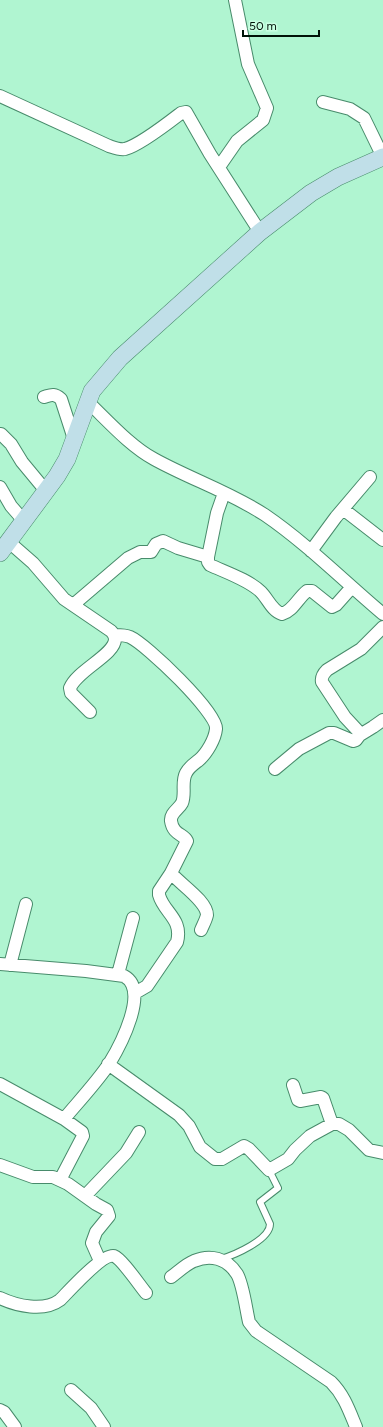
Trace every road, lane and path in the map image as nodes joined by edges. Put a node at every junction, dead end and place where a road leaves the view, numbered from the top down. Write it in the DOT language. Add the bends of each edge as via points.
graph roads {
  1 [pos="235,0"];
  2 [pos="0,96"];
  3 [pos="323,102"];
  4 [pos="383,157"];
  5 [pos="219,167"];
  6 [pos="260,232"];
  7 [pos="44,397"];
  8 [pos="88,402"];
  9 [pos="1,434"];
  10 [pos="74,439"];
  11 [pos="370,477"];
  12 [pos="0,487"];
  13 [pos="46,491"];
  14 [pos="224,493"];
  15 [pos="343,508"];
  16 [pos="24,521"];
  17 [pos="383,540"];
  18 [pos="4,548"];
  19 [pos="311,551"];
  20 [pos="208,558"];
  21 [pos="352,587"];
  22 [pos="73,605"];
  23 [pos="383,614"];
  24 [pos="383,627"];
  25 [pos="114,635"];
  26 [pos="90,712"];
  27 [pos="383,720"];
  28 [pos="360,735"];
  29 [pos="275,769"];
  30 [pos="171,873"];
  31 [pos="26,904"];
  32 [pos="132,918"];
  33 [pos="201,930"];
  34 [pos="5,964"];
  35 [pos="118,974"];
  36 [pos="135,993"];
  37 [pos="108,1064"];
  38 [pos="0,1084"];
  39 [pos="293,1085"];
  40 [pos="64,1119"];
  41 [pos="332,1124"];
  42 [pos="139,1132"];
  43 [pos="383,1153"];
  44 [pos="0,1164"];
  45 [pos="269,1170"];
  46 [pos="60,1180"];
  47 [pos="85,1196"];
  48 [pos="221,1259"];
  49 [pos="100,1261"];
  50 [pos="171,1277"];
  51 [pos="146,1293"];
  52 [pos="0,1298"];
  53 [pos="71,1390"];
  54 [pos="0,1410"];
  55 [pos="15,1427"];
  56 [pos="104,1427"];
  57 [pos="356,1427"];
  1 -- 5 [label="street" via="248,64 266,108 263,120 237,141"];
  2 -- 5 [label="street" via="119,149 126,149 146,138 186,112"];
  3 -- 4 [label="street" via="350,109 364,118"];
  4 -- 6 [label="street" via="338,177 311,193"];
  5 -- 6 [label="street"];
  6 -- 8 [label="street" via="120,358 97,384"];
  7 -- 10 [label="street" via="53,394 61,399"];
  8 -- 10 [label="street"];
  8 -- 14 [label="street" via="148,456"];
  9 -- 13 [label="street"];
  10 -- 13 [label="street" via="67,459"];
  11 -- 15 [label="street"];
  12 -- 16 [label="street"];
  13 -- 16 [label="street"];
  14 -- 19 [label="street" via="265,515"];
  14 -- 20 [label="street" via="217,513"];
  15 -- 17 [label="street"];
  15 -- 19 [label="street"];
  16 -- 18 [label="street"];
  18 -- 22 [label="street" via="33,563 60,597"];
  19 -- 21 [label="street"];
  20 -- 21 [label="street" via="210,565 259,590 275,610 282,614 291,609 307,591 312,591 332,607"];
  20 -- 22 [label="street" via="163,541 156,544 151,552 140,552 128,558"];
  21 -- 23 [label="street"];
  22 -- 25 [label="street"];
  24 -- 28 [label="street" via="361,649 323,674 322,682"];
  25 -- 26 [label="street" via="116,640 110,650 76,678 70,688 71,693"];
  25 -- 30 [label="street" via="129,637 147,648 182,681 216,723 214,737 206,753 186,772 183,780 182,801 171,821 175,831 187,842"];
  27 -- 28 [label="street"];
  28 -- 29 [label="street" via="353,741 334,732 329,733 300,749"];
  30 -- 33 [label="street" via="202,902 207,917"];
  30 -- 36 [label="street" via="159,895 178,926 177,942 147,986"];
  31 -- 34 [label="street"];
  32 -- 35 [label="street"];
  34 -- 35 [label="street"];
  35 -- 36 [label="street" via="129,978"];
  36 -- 37 [label="street" via="130,1021"];
  37 -- 40 [label="street"];
  37 -- 45 [label="street" via="179,1114 200,1147 216,1159 222,1160 244,1146"];
  38 -- 40 [label="street"];
  39 -- 41 [label="street" via="300,1101 323,1098"];
  40 -- 46 [label="street" via="82,1132 83,1136"];
  41 -- 43 [label="street" via="339,1124 349,1130 369,1150"];
  41 -- 45 [label="street" via="310,1136 288,1159"];
  42 -- 47 [label="street" via="126,1153"];
  44 -- 46 [label="street" via="33,1177 53,1177"];
  45 -- 48 [label="lane" via="278,1188 261,1201 260,1205 270,1228 264,1236 242,1251"];
  46 -- 47 [label="street"];
  47 -- 49 [label="street" via="109,1213 92,1243"];
  48 -- 50 [label="street" via="210,1257 195,1260"];
  48 -- 57 [label="street" via="238,1277 249,1322 256,1331 331,1382 345,1400"];
  49 -- 51 [label="street" via="110,1256 115,1257"];
  49 -- 52 [label="street" via="60,1300 52,1304 35,1307"];
  53 -- 56 [label="street" via="91,1408"];
  54 -- 55 [label="street"];
}
